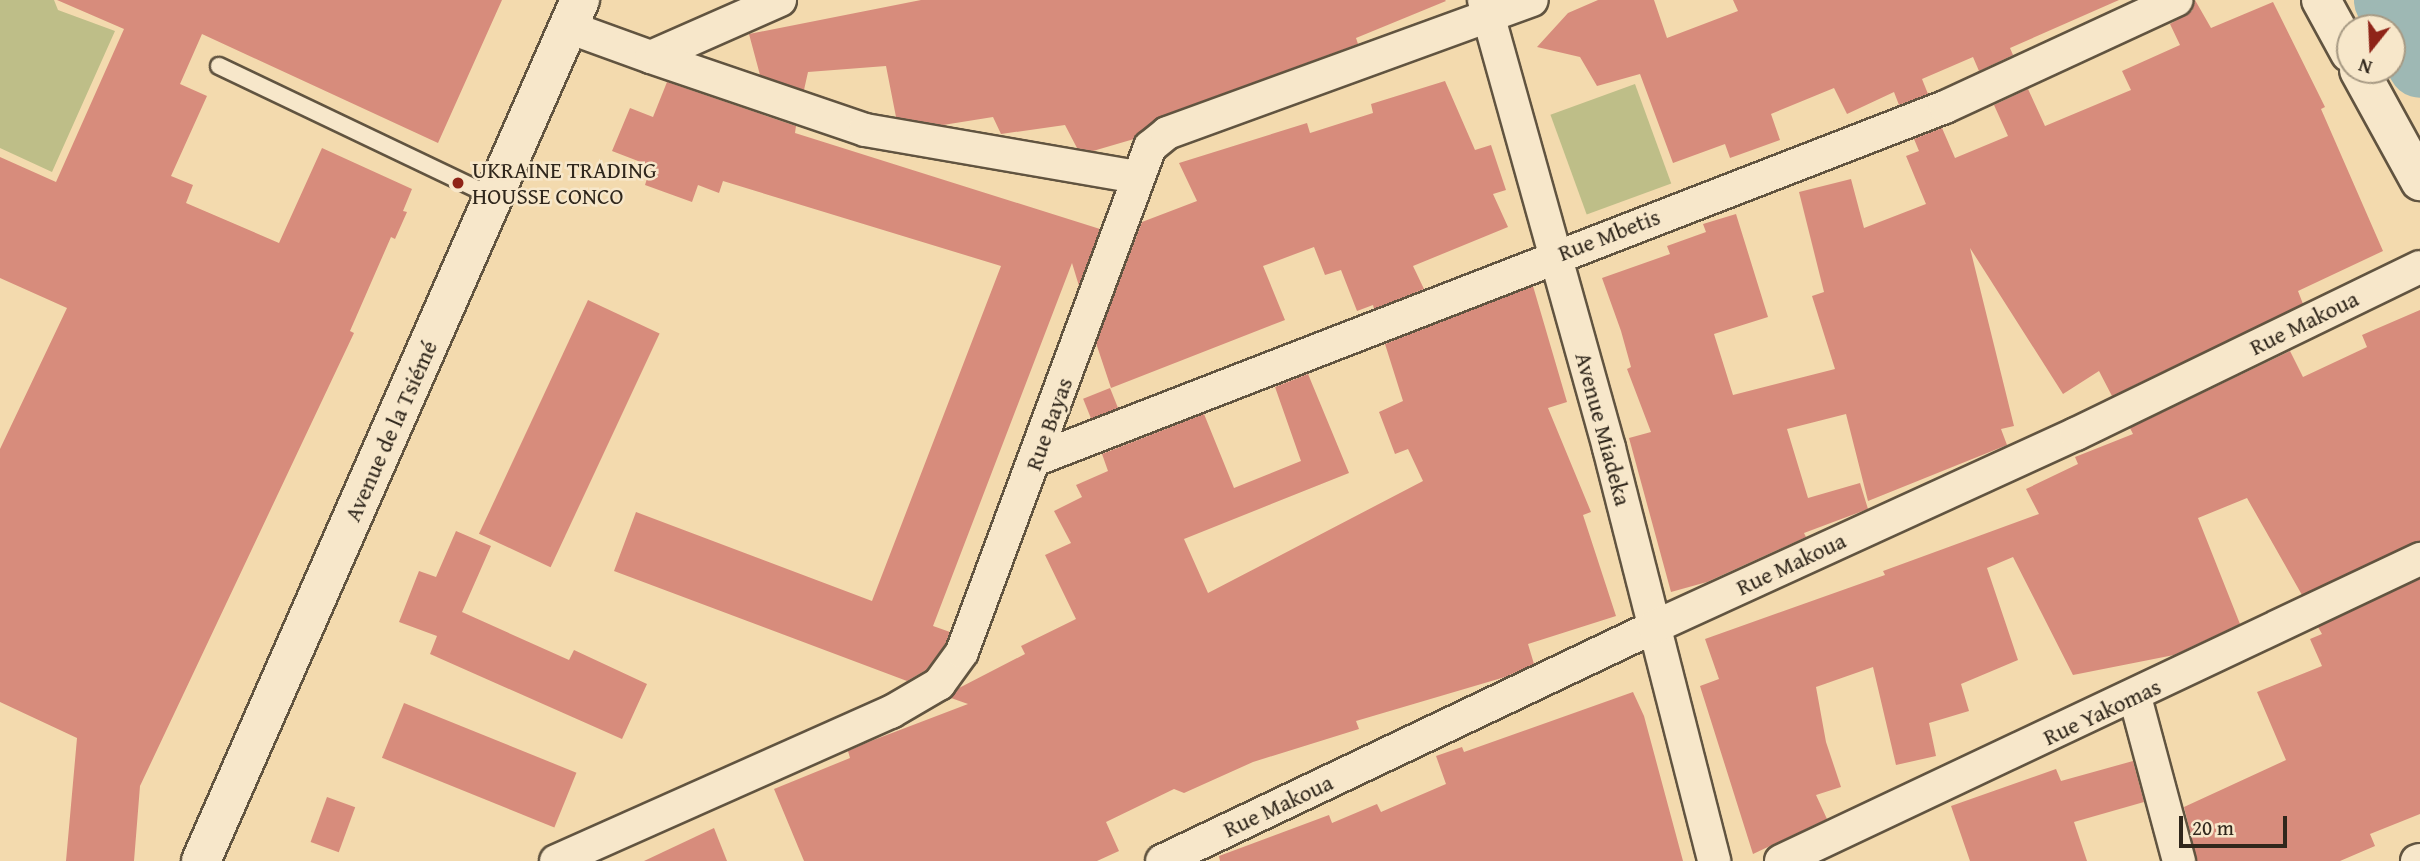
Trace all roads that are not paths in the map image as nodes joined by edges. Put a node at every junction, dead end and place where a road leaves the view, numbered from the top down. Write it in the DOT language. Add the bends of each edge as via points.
graph roads {
  1 [pos="780,0"];
  2 [pos="1532,0"];
  3 [pos="2176,0"];
  4 [pos="2321,0"];
  5 [pos="1486,10"];
  6 [pos="574,13"];
  7 [pos="2336,27"];
  8 [pos="652,57"];
  9 [pos="219,66"];
  10 [pos="2367,84"];
  11 [pos="1137,177"];
  12 [pos="2420,181"];
  13 [pos="494,197"];
  14 [pos="1555,256"];
  15 [pos="2420,267"];
  16 [pos="1037,459"];
  17 [pos="2420,559"];
  18 [pos="1654,626"];
  19 [pos="2135,697"];
  20 [pos="201,861"];
  21 [pos="556,861"];
  22 [pos="1162,861"];
  23 [pos="1714,861"];
  24 [pos="1782,861"];
  25 [pos="2179,861"];
  1 -- 8 [label="street"];
  2 -- 5 [label="street, Rue Bayas"];
  3 -- 14 [label="street, Rue Mbetis" via="1945,107"];
  4 -- 7 [label="main road"];
  5 -- 11 [label="street, Rue Bayas" via="1167,133 1150,147"];
  5 -- 14 [label="street, Avenue Miadeka"];
  6 -- 8 [label="street"];
  6 -- 13 [label="main road, Avenue de la Tsiémé"];
  8 -- 11 [label="street" via="865,130"];
  9 -- 13 [label="lane"];
  10 -- 12 [label="main road"];
  11 -- 16 [label="street, Rue Bayas"];
  13 -- 20 [label="main road, Avenue de la Tsiémé"];
  14 -- 16 [label="street, Rue Mbetis"];
  14 -- 18 [label="street, Avenue Miadeka"];
  15 -- 18 [label="street, Rue Makoua" via="2076,434"];
  16 -- 21 [label="street, Rue Bayas" via="962,652 939,684 891,712"];
  17 -- 19 [label="street, Rue Yakomas"];
  18 -- 22 [label="street, Rue Makoua"];
  18 -- 23 [label="street, Avenue Miadeka"];
  19 -- 24 [label="street, Rue Yakomas"];
  19 -- 25 [label="street"];
}
